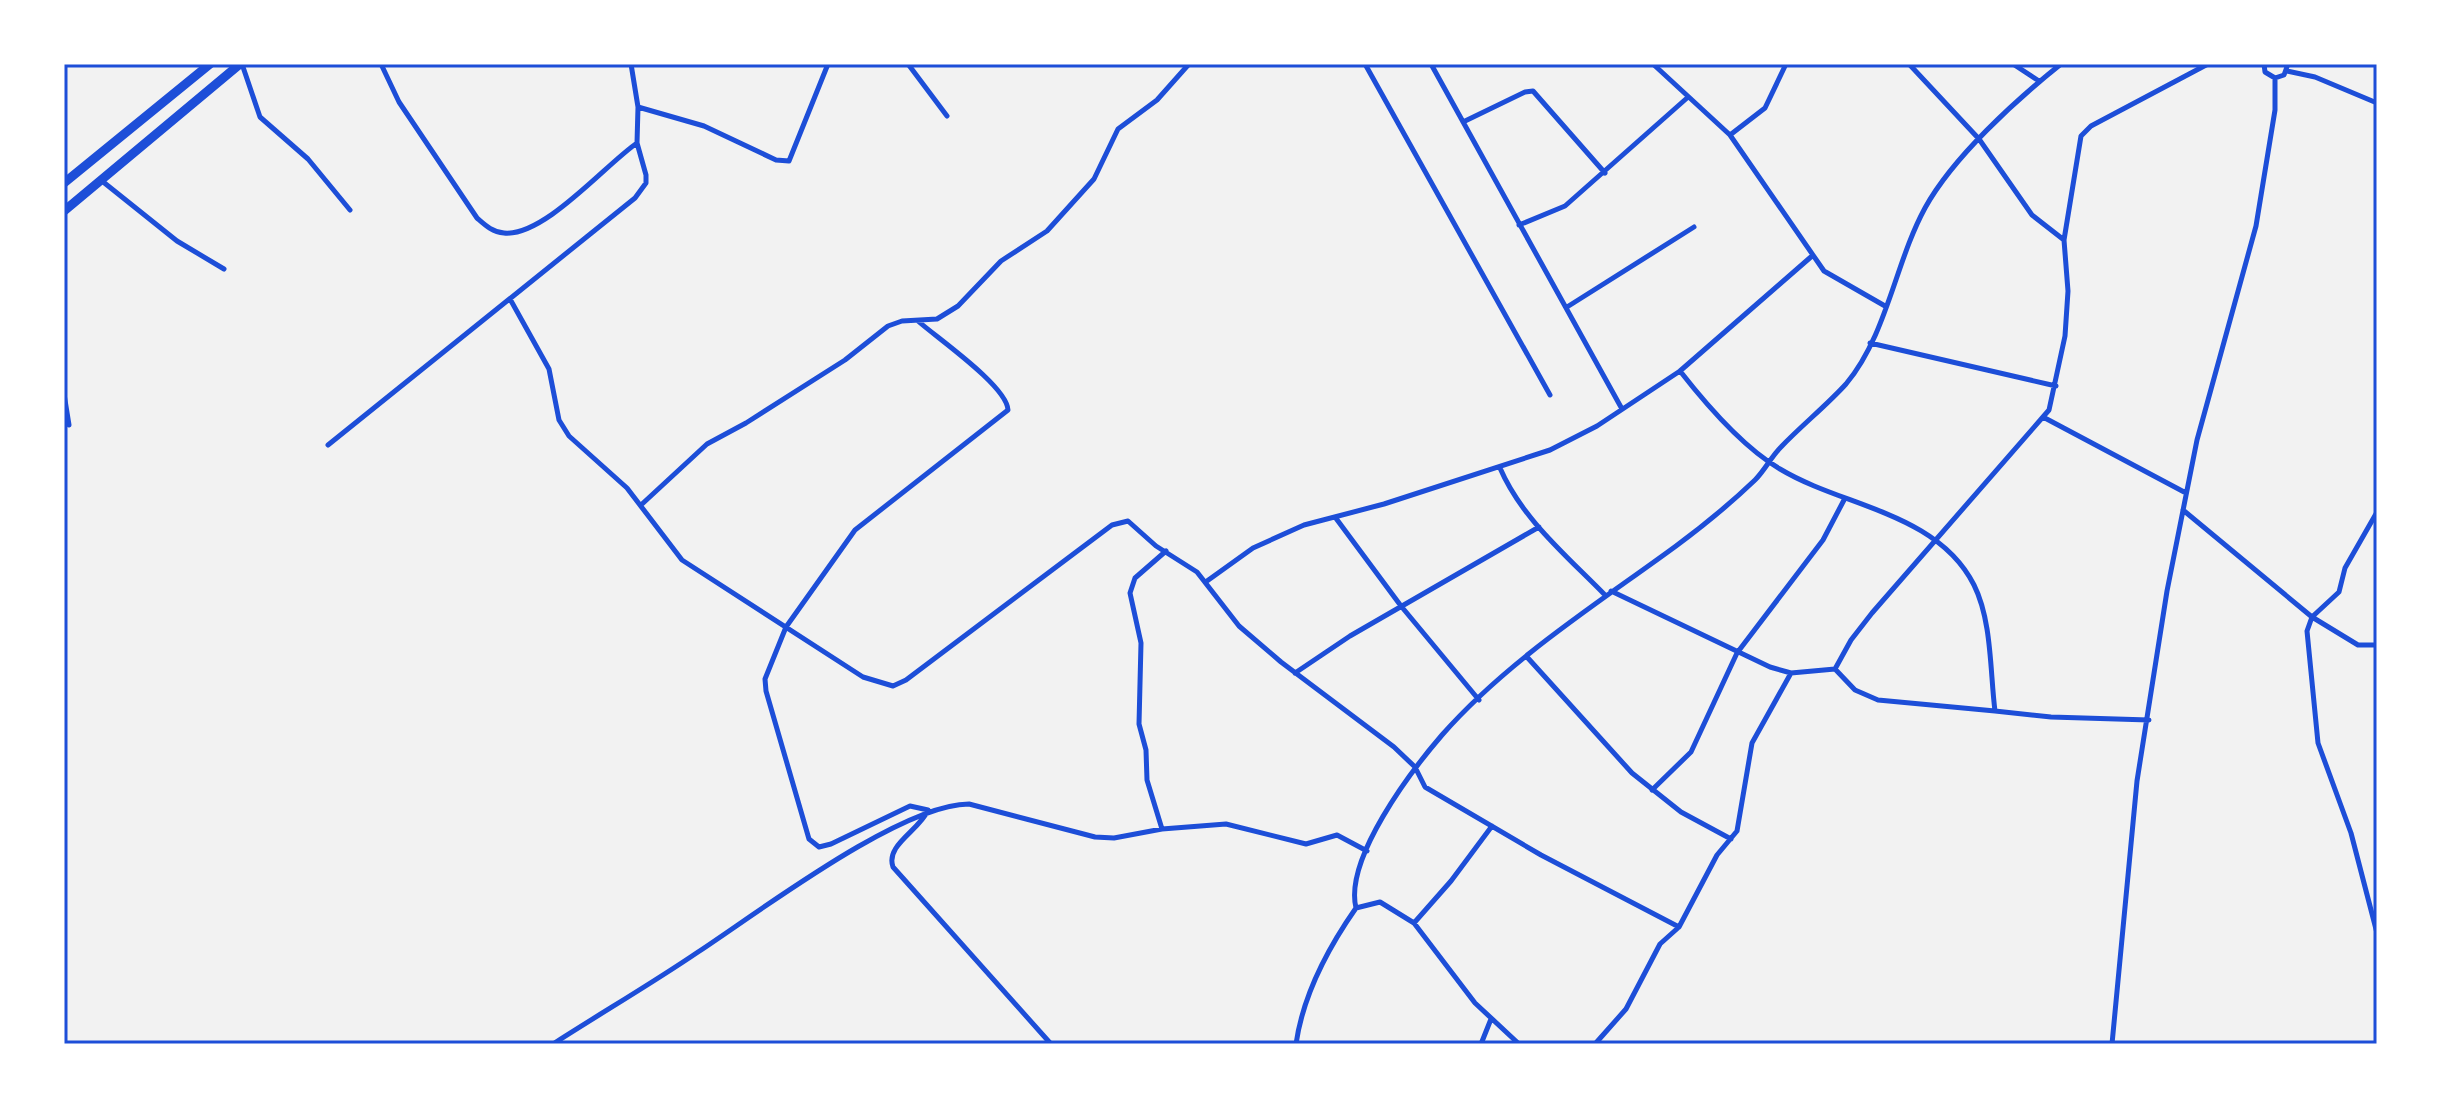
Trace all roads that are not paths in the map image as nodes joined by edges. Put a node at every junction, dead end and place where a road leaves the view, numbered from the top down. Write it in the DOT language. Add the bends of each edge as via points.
graph roads {
  1 [pos="210,64"];
  2 [pos="241,64"];
  3 [pos="381,64"];
  4 [pos="631,64"];
  5 [pos="828,64"];
  6 [pos="908,64"];
  7 [pos="1189,64"];
  8 [pos="1365,64"];
  9 [pos="1431,64"];
  10 [pos="1653,64"];
  11 [pos="1786,64"];
  12 [pos="1909,64"];
  13 [pos="2013,64"];
  14 [pos="2061,64"];
  15 [pos="2208,64"];
  16 [pos="2264,64"];
  17 [pos="2288,67"];
  18 [pos="2275,78"];
  19 [pos="2039,81"];
  20 [pos="1687,98"];
  21 [pos="2377,103"];
  22 [pos="638,107"];
  23 [pos="947,116"];
  24 [pos="1463,122"];
  25 [pos="1730,135"];
  26 [pos="1979,139"];
  27 [pos="637,143"];
  28 [pos="1605,173"];
  29 [pos="101,180"];
  30 [pos="64,183"];
  31 [pos="350,210"];
  32 [pos="64,211"];
  33 [pos="1519,225"];
  34 [pos="1694,227"];
  35 [pos="2064,240"];
  36 [pos="1812,256"];
  37 [pos="224,269"];
  38 [pos="510,299"];
  39 [pos="1885,306"];
  40 [pos="1567,307"];
  41 [pos="918,321"];
  42 [pos="1869,343"];
  43 [pos="1680,371"];
  44 [pos="2056,386"];
  45 [pos="64,394"];
  46 [pos="1550,395"];
  47 [pos="1622,409"];
  48 [pos="2043,417"];
  49 [pos="69,425"];
  50 [pos="328,445"];
  51 [pos="1768,461"];
  52 [pos="1500,468"];
  53 [pos="2186,493"];
  54 [pos="1844,500"];
  55 [pos="641,505"];
  56 [pos="2183,510"];
  57 [pos="2377,512"];
  58 [pos="1335,517"];
  59 [pos="1539,527"];
  60 [pos="1936,542"];
  61 [pos="1166,551"];
  62 [pos="1207,581"];
  63 [pos="1611,591"];
  64 [pos="1605,595"];
  65 [pos="1401,606"];
  66 [pos="2312,617"];
  67 [pos="786,627"];
  68 [pos="2377,645"];
  69 [pos="1737,653"];
  70 [pos="1527,657"];
  71 [pos="1835,669"];
  72 [pos="1295,673"];
  73 [pos="1791,673"];
  74 [pos="1479,700"];
  75 [pos="1995,711"];
  76 [pos="2149,720"];
  77 [pos="1415,767"];
  78 [pos="1652,790"];
  79 [pos="928,810"];
  80 [pos="1492,826"];
  81 [pos="1162,829"];
  82 [pos="1731,839"];
  83 [pos="1367,851"];
  84 [pos="1356,908"];
  85 [pos="1414,923"];
  86 [pos="1679,927"];
  87 [pos="2377,933"];
  88 [pos="1491,1019"];
  89 [pos="553,1044"];
  90 [pos="1051,1044"];
  91 [pos="1296,1044"];
  92 [pos="1481,1044"];
  93 [pos="1519,1044"];
  94 [pos="1595,1044"];
  95 [pos="2112,1044"];
  1 -- 30 [label="highway"];
  2 -- 29 [label="highway"];
  2 -- 31 [label="street" via="260,117 308,159"];
  3 -- 27 [label="street" via="399,102 477,218 490,229 521,231 541,222"];
  4 -- 22 [label="street"];
  5 -- 22 [label="street" via="789,161 776,160 704,126"];
  6 -- 23 [label="street"];
  7 -- 41 [label="street" via="1157,100 1118,129 1094,179 1047,231 1001,261 958,306 937,319"];
  8 -- 46 [label="street"];
  9 -- 24 [label="street"];
  10 -- 20 [label="street"];
  11 -- 25 [label="street" via="1765,108"];
  12 -- 26 [label="street"];
  13 -- 19 [label="street"];
  14 -- 19 [label="street"];
  15 -- 35 [label="street" via="2081,136"];
  16 -- 18 [label="street" via="2265,72"];
  17 -- 18 [label="street"];
  17 -- 21 [label="street"];
  18 -- 53 [label="street" via="2275,110 2256,226"];
  19 -- 26 [label="street"];
  20 -- 25 [label="street"];
  20 -- 28 [label="street"];
  22 -- 27 [label="street"];
  24 -- 28 [label="street" via="1533,91"];
  24 -- 33 [label="street"];
  25 -- 36 [label="street"];
  26 -- 35 [label="street" via="2032,215"];
  26 -- 39 [label="street" via="1925,208"];
  27 -- 38 [label="street" via="646,183 635,198"];
  28 -- 33 [label="street" via="1565,206"];
  29 -- 32 [label="highway"];
  29 -- 37 [label="street" via="177,241"];
  33 -- 40 [label="street"];
  34 -- 40 [label="street"];
  35 -- 44 [label="street" via="2066,321"];
  36 -- 39 [label="street" via="1837,281"];
  36 -- 43 [label="street"];
  38 -- 50 [label="street"];
  38 -- 55 [label="street" via="549,369 559,420 569,436"];
  39 -- 42 [label="street"];
  40 -- 47 [label="street"];
  41 -- 55 [label="street" via="888,326 845,360 707,444"];
  41 -- 67 [label="street" via="984,376 1008,410 855,530"];
  42 -- 44 [label="street"];
  42 -- 51 [label="street" via="1845,384"];
  43 -- 47 [label="street"];
  43 -- 51 [label="street" via="1707,405"];
  44 -- 48 [label="street"];
  45 -- 49 [label="street"];
  47 -- 52 [label="street" via="1550,450"];
  48 -- 53 [label="street"];
  48 -- 60 [label="street"];
  51 -- 54 [label="street"];
  51 -- 63 [label="street" via="1702,525"];
  52 -- 58 [label="street"];
  52 -- 59 [label="street" via="1511,494"];
  53 -- 56 [label="street"];
  54 -- 60 [label="street" via="1903,519"];
  54 -- 69 [label="street" via="1823,540"];
  55 -- 67 [label="street" via="682,560"];
  56 -- 66 [label="street"];
  56 -- 76 [label="street"];
  57 -- 66 [label="street" via="2345,568 2339,592"];
  58 -- 62 [label="street" via="1253,548"];
  58 -- 65 [label="street"];
  59 -- 64 [label="street"];
  59 -- 65 [label="street"];
  60 -- 71 [label="street" via="1858,631"];
  60 -- 75 [label="street" via="1967,573 1982,606"];
  61 -- 62 [label="street"];
  61 -- 67 [label="street" via="1128,521 1112,525 893,686 863,677"];
  61 -- 81 [label="street" via="1135,578 1130,593 1141,643 1139,724 1147,780"];
  62 -- 72 [label="street" via="1239,626"];
  63 -- 64 [label="street"];
  63 -- 69 [label="street"];
  64 -- 70 [label="street"];
  65 -- 72 [label="street"];
  65 -- 74 [label="street"];
  66 -- 68 [label="street" via="2358,645"];
  66 -- 87 [label="street" via="2307,631 2318,743 2351,833"];
  67 -- 79 [label="street" via="765,679 766,691 809,839 819,847 910,806"];
  69 -- 73 [label="street"];
  69 -- 78 [label="street" via="1691,752"];
  70 -- 74 [label="street"];
  70 -- 78 [label="street"];
  71 -- 73 [label="street"];
  71 -- 75 [label="street" via="1855,690 1878,700"];
  72 -- 77 [label="street"];
  73 -- 82 [label="street" via="1752,743 1742,818"];
  74 -- 77 [label="street"];
  75 -- 76 [label="street"];
  76 -- 95 [label="street" via="2137,781"];
  77 -- 80 [label="street" via="1425,787"];
  77 -- 83 [label="street"];
  78 -- 82 [label="street"];
  79 -- 81 [label="street" via="969,804 1095,837"];
  79 -- 89 [label="street" via="854,850"];
  79 -- 90 [label="street" via="920,826 893,849 893,867"];
  80 -- 85 [label="street"];
  80 -- 86 [label="street"];
  81 -- 83 [label="street" via="1226,824 1306,844 1337,835"];
  82 -- 86 [label="street"];
  83 -- 84 [label="street" via="1352,890"];
  84 -- 85 [label="street" via="1380,902"];
  84 -- 91 [label="street" via="1310,991"];
  85 -- 88 [label="street"];
  86 -- 94 [label="street" via="1660,944 1626,1009"];
  88 -- 92 [label="street"];
  88 -- 93 [label="street"];
}
